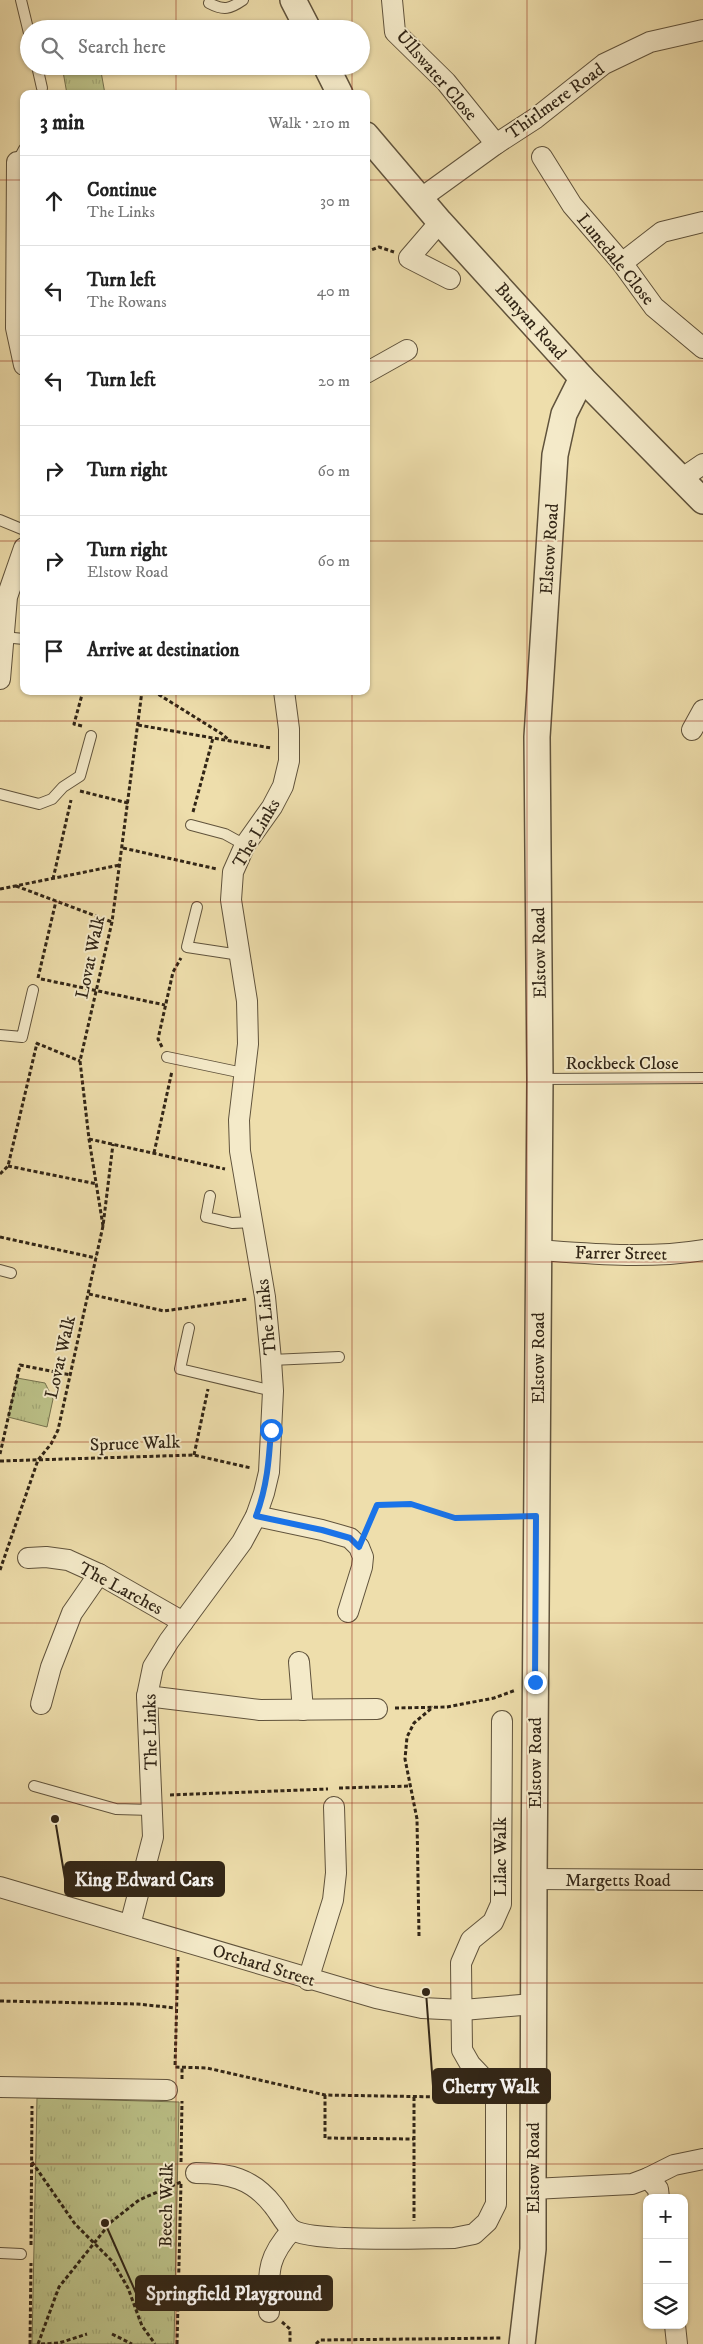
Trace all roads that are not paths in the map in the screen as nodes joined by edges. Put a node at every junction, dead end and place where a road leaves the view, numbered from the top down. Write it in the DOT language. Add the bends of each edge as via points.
graph roads {
  1 [pos="21,0"];
  2 [pos="244,0"];
  3 [pos="293,0"];
  4 [pos="393,0"];
  5 [pos="209,4"];
  6 [pos="26,20"];
  7 [pos="303,20"];
  8 [pos="703,30"];
  9 [pos="39,75"];
  10 [pos="330,75"];
  11 [pos="42,88"];
  12 [pos="338,90"];
  13 [pos="370,140"];
  14 [pos="496,144"];
  15 [pos="20,156"];
  16 [pos="542,157"];
  17 [pos="420,199"];
  18 [pos="440,222"];
  19 [pos="703,222"];
  20 [pos="20,247"];
  21 [pos="622,263"];
  22 [pos="450,279"];
  23 [pos="8,329"];
  24 [pos="703,348"];
  25 [pos="407,350"];
  26 [pos="20,356"];
  27 [pos="370,371"];
  28 [pos="582,378"];
  29 [pos="703,464"];
  30 [pos="681,479"];
  31 [pos="703,501"];
  32 [pos="0,520"];
  33 [pos="20,528"];
  34 [pos="20,560"];
  35 [pos="3,637"];
  36 [pos="20,639"];
  37 [pos="0,679"];
  38 [pos="285,695"];
  39 [pos="703,710"];
  40 [pos="692,730"];
  41 [pos="91,736"];
  42 [pos="0,794"];
  43 [pos="191,826"];
  44 [pos="245,846"];
  45 [pos="196,907"];
  46 [pos="240,955"];
  47 [pos="33,990"];
  48 [pos="0,1035"];
  49 [pos="171,1058"];
  50 [pos="243,1072"];
  51 [pos="703,1078"];
  52 [pos="540,1079"];
  53 [pos="210,1196"];
  54 [pos="254,1222"];
  55 [pos="539,1250"];
  56 [pos="703,1250"];
  57 [pos="0,1270"];
  58 [pos="11,1273"];
  59 [pos="190,1328"];
  60 [pos="339,1357"];
  61 [pos="272,1360"];
  62 [pos="273,1391"];
  63 [pos="256,1516"];
  64 [pos="28,1558"];
  65 [pos="99,1574"];
  66 [pos="348,1612"];
  67 [pos="183,1622"];
  68 [pos="299,1662"];
  69 [pos="147,1696"];
  70 [pos="42,1705"];
  71 [pos="383,1709"];
  72 [pos="303,1710"];
  73 [pos="502,1721"];
  74 [pos="34,1786"];
  75 [pos="152,1802"];
  76 [pos="334,1807"];
  77 [pos="534,1879"];
  78 [pos="703,1880"];
  79 [pos="1,1892"];
  80 [pos="130,1925"];
  81 [pos="308,1980"];
  82 [pos="533,2004"];
  83 [pos="463,2010"];
  84 [pos="478,2073"];
  85 [pos="0,2087"];
  86 [pos="177,2090"];
  87 [pos="454,2093"];
  88 [pos="703,2159"];
  89 [pos="185,2173"];
  90 [pos="648,2178"];
  91 [pos="533,2189"];
  92 [pos="659,2194"];
  93 [pos="292,2230"];
  94 [pos="0,2253"];
  95 [pos="26,2256"];
  96 [pos="270,2312"];
  97 [pos="675,2329"];
  98 [pos="522,2341"];
  99 [pos="677,2344"];
  1 -- 6 [label="lane"];
  2 -- 5 [label="lane" via="230,9"];
  3 -- 7 [label="street"];
  4 -- 14 [label="street, Ullswater Close" via="395,32 446,82"];
  8 -- 14 [label="street, Thirlmere Road" via="650,42 604,64 536,118"];
  9 -- 11 [label="lane"];
  10 -- 12 [label="street"];
  13 -- 17 [label="street, Bunyan Road"];
  14 -- 17 [label="street, Thirlmere Road"];
  15 -- 20 [label="street"];
  16 -- 21 [label="street, Lunedale Close" via="572,205"];
  17 -- 18 [label="street, Bunyan Road"];
  18 -- 22 [label="street" via="409,258"];
  18 -- 28 [label="street, Bunyan Road"];
  19 -- 21 [label="street" via="662,232"];
  20 -- 23 [label="street"];
  21 -- 24 [label="street, Lunedale Close" via="654,307"];
  23 -- 26 [label="street"];
  25 -- 27 [label="street"];
  28 -- 30 [label="street, Bunyan Road"];
  28 -- 52 [label="street, Elstow Road" via="564,414 555,455 538,737"];
  29 -- 30 [label="street"];
  30 -- 31 [label="street, Bunyan Road"];
  32 -- 33 [label="lane"];
  34 -- 35 [label="street" via="8,597"];
  35 -- 36 [label="lane"];
  35 -- 37 [label="street"];
  38 -- 44 [label="street, The Links" via="289,761 284,786"];
  39 -- 40 [label="street"];
  41 -- 42 [label="lane" via="80,776 52,800 39,804"];
  43 -- 44 [label="lane" via="224,834"];
  44 -- 46 [label="street, The Links" via="233,872 231,900"];
  45 -- 46 [label="lane" via="187,947"];
  46 -- 50 [label="street, The Links" via="248,1044"];
  47 -- 48 [label="lane" via="22,1036"];
  49 -- 50 [label="lane"];
  50 -- 54 [label="street, The Links" via="240,1151"];
  51 -- 52 [label="lane, Rockbeck Close"];
  52 -- 55 [label="street, Elstow Road"];
  53 -- 54 [label="lane" via="206,1217 232,1223"];
  54 -- 61 [label="street, The Links"];
  55 -- 56 [label="street, Farrer Street" via="622,1256 674,1255"];
  55 -- 77 [label="street, Elstow Road"];
  57 -- 58 [label="lane"];
  59 -- 62 [label="lane" via="180,1369"];
  60 -- 61 [label="lane"];
  61 -- 62 [label="street, The Links"];
  62 -- 63 [label="street, The Links" via="268,1472"];
  63 -- 66 [label="street" via="350,1538 359,1547 362,1568"];
  63 -- 67 [label="street, The Links" via="242,1542"];
  64 -- 65 [label="street, The Larches" via="46,1556 68,1560"];
  65 -- 67 [label="street, The Larches"];
  65 -- 70 [label="street" via="72,1613 51,1667"];
  67 -- 69 [label="street, The Links" via="153,1667"];
  68 -- 72 [label="street"];
  69 -- 72 [label="street" via="260,1710"];
  69 -- 75 [label="street, The Links"];
  71 -- 72 [label="street" via="346,1717"];
  73 -- 83 [label="street, Lilac Walk" via="493,1745 501,1904 493,1922 471,1940 461,1962"];
  74 -- 75 [label="lane" via="116,1809"];
  75 -- 80 [label="street, The Links" via="151,1852"];
  76 -- 81 [label="street" via="336,1873 333,1900"];
  77 -- 78 [label="street, Margetts Road"];
  77 -- 82 [label="street, Elstow Road"];
  79 -- 80 [label="street, Orchard Street"];
  80 -- 81 [label="street, Orchard Street"];
  81 -- 83 [label="street, Orchard Street" via="422,2008"];
  82 -- 83 [label="street, Orchard Street"];
  82 -- 91 [label="street, Elstow Road"];
  83 -- 84 [label="street, Lilac Walk" via="462,2050"];
  84 -- 87 [label="lane"];
  84 -- 93 [label="street, Lilac Walk" via="496,2098 496,2204 487,2222 474,2234 454,2238 316,2237"];
  85 -- 86 [label="street"];
  88 -- 90 [label="street" via="674,2165"];
  89 -- 93 [label="street" via="222,2173 248,2182 272,2203"];
  90 -- 91 [label="street" via="632,2184"];
  90 -- 92 [label="street"];
  91 -- 98 [label="street, Elstow Road" via="532,2249"];
  93 -- 96 [label="street" via="276,2246 269,2268"];
  94 -- 95 [label="lane"];
  97 -- 99 [label="street"];
}
